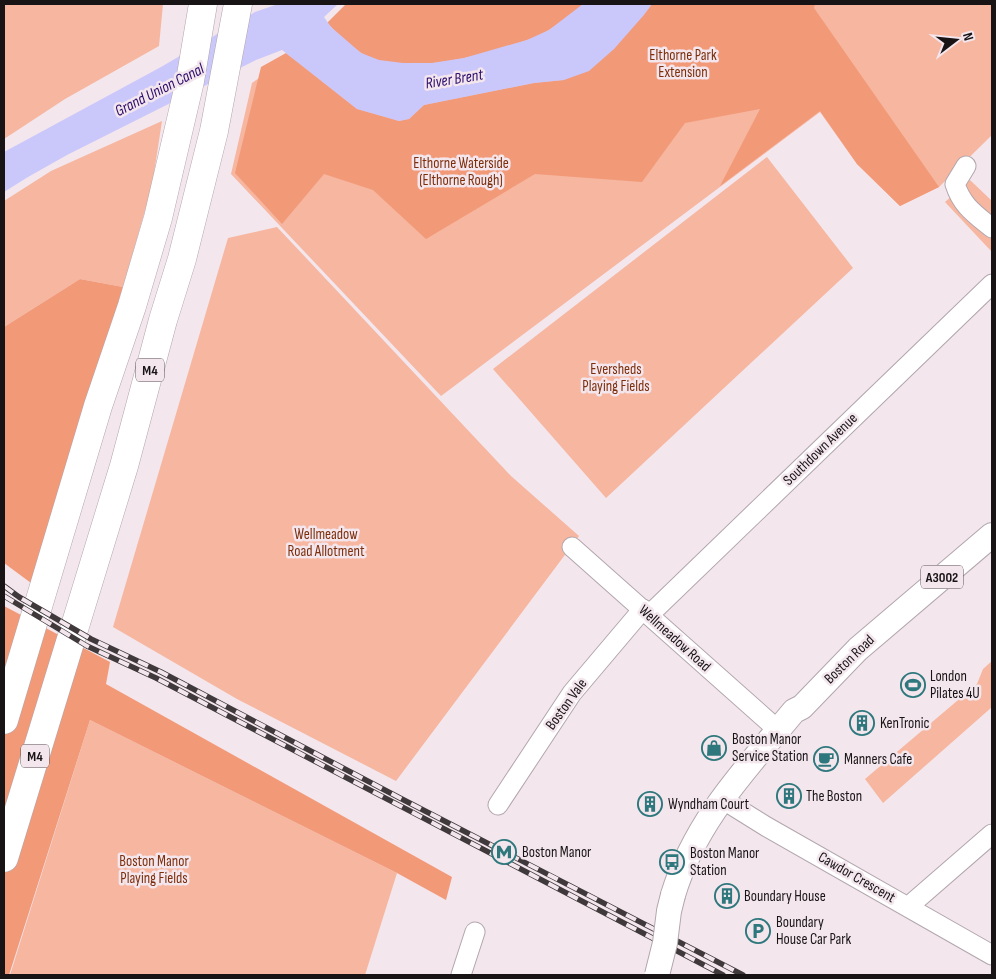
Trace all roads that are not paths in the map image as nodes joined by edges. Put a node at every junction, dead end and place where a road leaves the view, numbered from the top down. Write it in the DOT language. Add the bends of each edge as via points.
graph roads {
  1 [pos="238,6"];
  2 [pos="203,10"];
  3 [pos="966,166"];
  4 [pos="992,228"];
  5 [pos="992,284"];
  6 [pos="992,535"];
  7 [pos="572,547"];
  8 [pos="646,612"];
  9 [pos="4,720"];
  10 [pos="778,730"];
  11 [pos="722,799"];
  12 [pos="498,805"];
  13 [pos="992,834"];
  14 [pos="4,858"];
  15 [pos="909,906"];
  16 [pos="475,932"];
  17 [pos="992,955"];
  18 [pos="461,975"];
  19 [pos="657,975"];
  1 -- 14 [label="highway, M4" via="214,131 182,259 124,466"];
  2 -- 9 [label="highway, M4" via="158,218"];
  3 -- 4 [label="street" via="955,184 959,197 967,208"];
  5 -- 8 [label="street, Southdown Avenue"];
  6 -- 10 [label="main road, Boston Road / A3002" via="858,649"];
  7 -- 8 [label="street, Wellmeadow Road"];
  8 -- 10 [label="street, Wellmeadow Road"];
  8 -- 12 [label="street, Boston Vale" via="572,693"];
  10 -- 11 [label="main road, Boston Road / A3002"];
  11 -- 15 [label="street, Cawdor Crescent"];
  11 -- 19 [label="main road, A3002, bridge" via="694,842 678,877"];
  13 -- 15 [label="street"];
  15 -- 17 [label="street, Cawdor Crescent"];
  16 -- 18 [label="street"];
}
